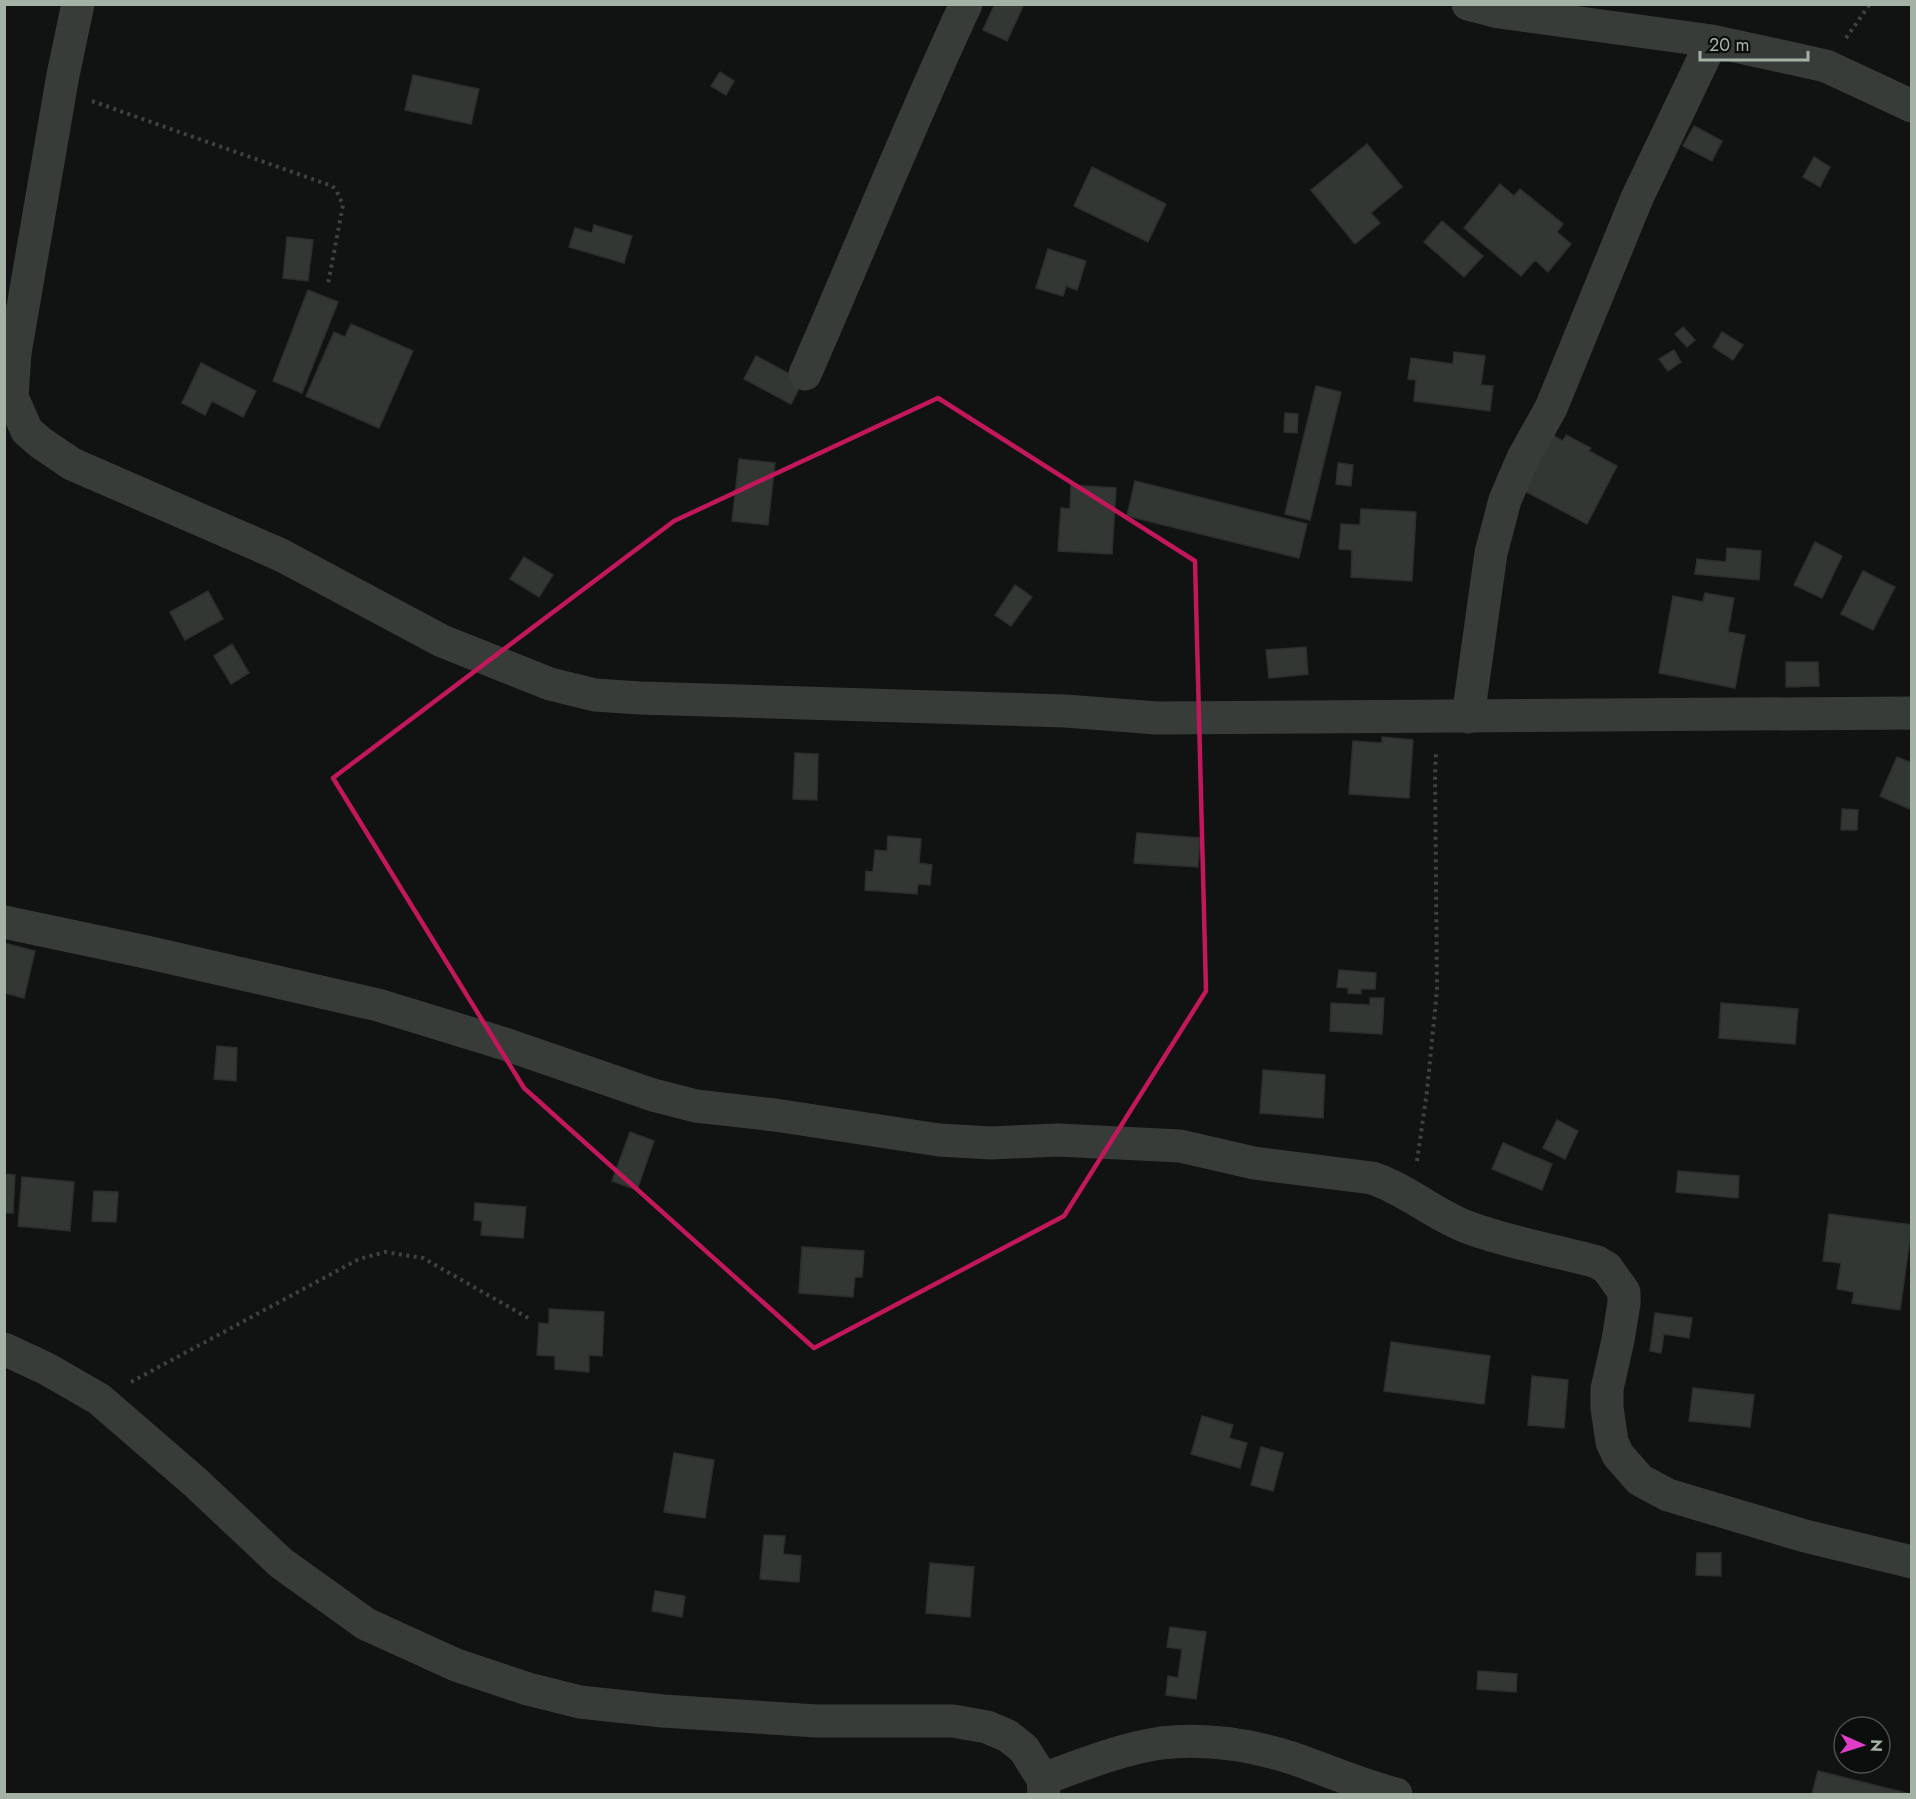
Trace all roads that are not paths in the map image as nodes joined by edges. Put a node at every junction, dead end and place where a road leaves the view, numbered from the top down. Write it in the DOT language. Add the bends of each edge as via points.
graph roads {
  1 [pos="78,4"];
  2 [pos="966,4"];
  3 [pos="1468,4"];
  4 [pos="1712,41"];
  5 [pos="1911,106"];
  6 [pos="10,364"];
  7 [pos="805,374"];
  8 [pos="1911,713"];
  9 [pos="1454,717"];
  10 [pos="4,922"];
  11 [pos="4,1349"];
  12 [pos="1911,1562"];
  13 [pos="1044,1787"];
  14 [pos="1396,1794"];
  1 -- 6 [label="street"];
  2 -- 7 [label="street"];
  3 -- 4 [label="street" via="1499,12"];
  4 -- 5 [label="street" via="1826,66"];
  4 -- 9 [label="street" via="1637,198 1551,408 1505,500"];
  6 -- 9 [label="street" via="12,398 27,430 72,464 280,555 442,641 550,684 595,695 640,698 1065,711 1157,718"];
  8 -- 9 [label="street"];
  10 -- 12 [label="street" via="378,1005 696,1106 939,1140 1180,1146 1254,1163 1372,1178 1393,1185 1464,1226 1597,1262 1614,1276 1624,1292 1624,1304 1607,1389 1609,1426 1618,1455 1640,1480 1668,1495 1805,1536"];
  11 -- 13 [label="street" via="99,1399 281,1563 366,1624 456,1665 538,1692 639,1709 818,1721 953,1721 987,1726 1024,1749"];
  13 -- 14 [label="street" via="1103,1757 1161,1743 1204,1742 1291,1758"];
}
